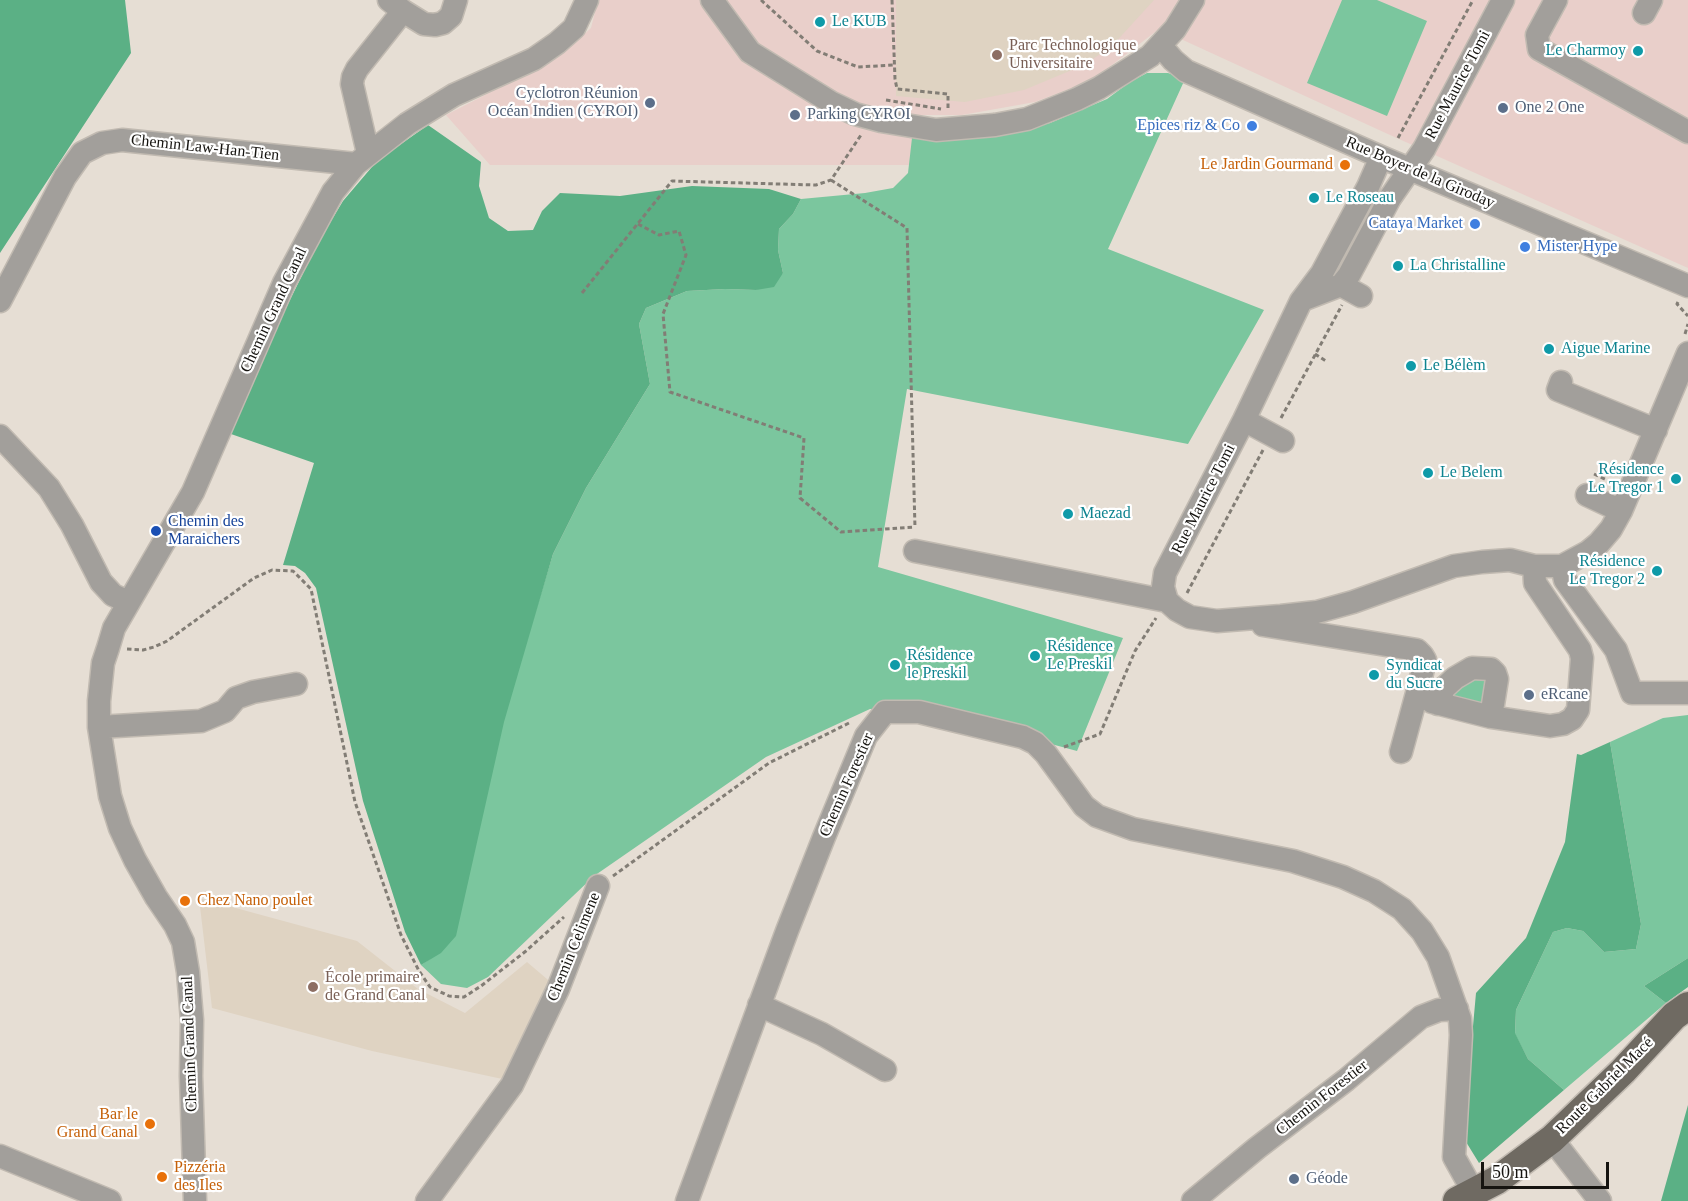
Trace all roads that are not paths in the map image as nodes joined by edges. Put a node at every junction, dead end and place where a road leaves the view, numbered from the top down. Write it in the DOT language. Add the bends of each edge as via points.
graph roads {
  1 [pos="456,0"];
  2 [pos="588,0"];
  3 [pos="712,0"];
  4 [pos="1193,0"];
  5 [pos="1503,0"];
  6 [pos="1556,0"];
  7 [pos="396,6"];
  8 [pos="1161,46"];
  9 [pos="1688,132"];
  10 [pos="1381,157"];
  11 [pos="362,159"];
  12 [pos="1409,168"];
  13 [pos="1341,285"];
  14 [pos="1688,286"];
  15 [pos="1361,296"];
  16 [pos="1294,298"];
  17 [pos="0,301"];
  18 [pos="1688,353"];
  19 [pos="1561,382"];
  20 [pos="1244,420"];
  21 [pos="1656,430"];
  22 [pos="1276,435"];
  23 [pos="0,436"];
  24 [pos="915,551"];
  25 [pos="1534,566"];
  26 [pos="1562,566"];
  27 [pos="1174,601"];
  28 [pos="128,602"];
  29 [pos="1251,619"];
  30 [pos="296,684"];
  31 [pos="1419,686"];
  32 [pos="1688,693"];
  33 [pos="1437,704"];
  34 [pos="1491,717"];
  35 [pos="99,727"];
  36 [pos="1401,752"];
  37 [pos="598,886"];
  38 [pos="759,1005"];
  39 [pos="1688,1006"];
  40 [pos="1457,1009"];
  41 [pos="885,1070"];
  42 [pos="1552,1139"];
  43 [pos="0,1156"];
  44 [pos="1465,1197"];
  45 [pos="110,1201"];
  46 [pos="195,1201"];
  47 [pos="427,1201"];
  48 [pos="687,1201"];
  49 [pos="1193,1201"];
  50 [pos="1600,1201"];
  1 -- 7 [label="street" via="451,16 443,24 423,24"];
  2 -- 11 [label="street, Chemin Grand Canal" via="574,28 557,43 534,59 454,95 407,124"];
  3 -- 8 [label="street" via="750,52 832,103 855,114 936,130 1027,119 1099,88"];
  4 -- 8 [label="street"];
  5 -- 12 [label="street, Rue Maurice Tomi" via="1424,149"];
  6 -- 9 [label="street" via="1537,35 1539,49"];
  7 -- 11 [label="street" via="353,77"];
  8 -- 10 [label="street, Rue Boyer de la Giroday" via="1186,71"];
  10 -- 12 [label="street, Rue Boyer de la Giroday"];
  10 -- 16 [label="street, Rue Maurice Tomi" via="1368,188"];
  11 -- 17 [label="street, Chemin Law-Han-Tien" via="122,140 102,142 82,153 64,177"];
  11 -- 28 [label="street, Chemin Grand Canal" via="333,192 284,283 193,492"];
  12 -- 13 [label="street, Rue Maurice Tomi"];
  12 -- 14 [label="street, Rue Boyer de la Giroday"];
  13 -- 15 [label="street"];
  13 -- 16 [label="street"];
  16 -- 20 [label="street, Rue Maurice Tomi"];
  18 -- 21 [label="street"];
  19 -- 21 [label="street" via="1558,390"];
  20 -- 22 [label="street"];
  20 -- 27 [label="street, Rue Maurice Tomi" via="1165,573 1163,587"];
  21 -- 26 [label="street" via="1604,503 1611,529 1599,543"];
  23 -- 28 [label="street" via="49,488 101,582 113,595"];
  24 -- 27 [label="street"];
  25 -- 26 [label="street"];
  25 -- 29 [label="street" via="1509,560 1454,566 1317,612"];
  25 -- 34 [label="street" via="1535,583 1580,650 1578,710 1572,719 1550,726"];
  26 -- 32 [label="street" via="1565,580 1616,650 1632,693"];
  27 -- 29 [label="street" via="1177,610 1190,617 1217,621"];
  28 -- 35 [label="street, Chemin Grand Canal" via="114,628 103,663"];
  29 -- 31 [label="street" via="1266,627 1417,650 1425,660"];
  30 -- 35 [label="street" via="244,695 225,711 201,721"];
  31 -- 33 [label="street" via="1424,696"];
  31 -- 36 [label="street"];
  33 -- 34 [label="street"];
  33 -- 34 [label="street" via="1444,688 1455,678 1472,668 1491,669 1497,679"];
  35 -- 46 [label="street, Chemin Grand Canal" via="108,786 120,828 183,942 192,1020"];
  37 -- 47 [label="street, Chemin Celimene" via="558,989 512,1085"];
  38 -- 40 [label="street, Chemin Forestier" via="866,736 885,712 919,712 1035,743 1084,806 1114,823 1293,861 1374,891 1402,909 1422,930 1438,957"];
  38 -- 41 [label="street" via="822,1034"];
  38 -- 48 [label="street, Chemin Forestier"];
  39 -- 42 [label="main road, Route Gabriel Macé"];
  40 -- 44 [label="street, Chemin Forestier" via="1461,1035 1454,1157"];
  40 -- 49 [label="street, Chemin Forestier" via="1421,1017"];
  42 -- 44 [label="main road, Route Gabriel Macé" via="1497,1180"];
  42 -- 50 [label="street"];
  43 -- 45 [label="street"];
}
